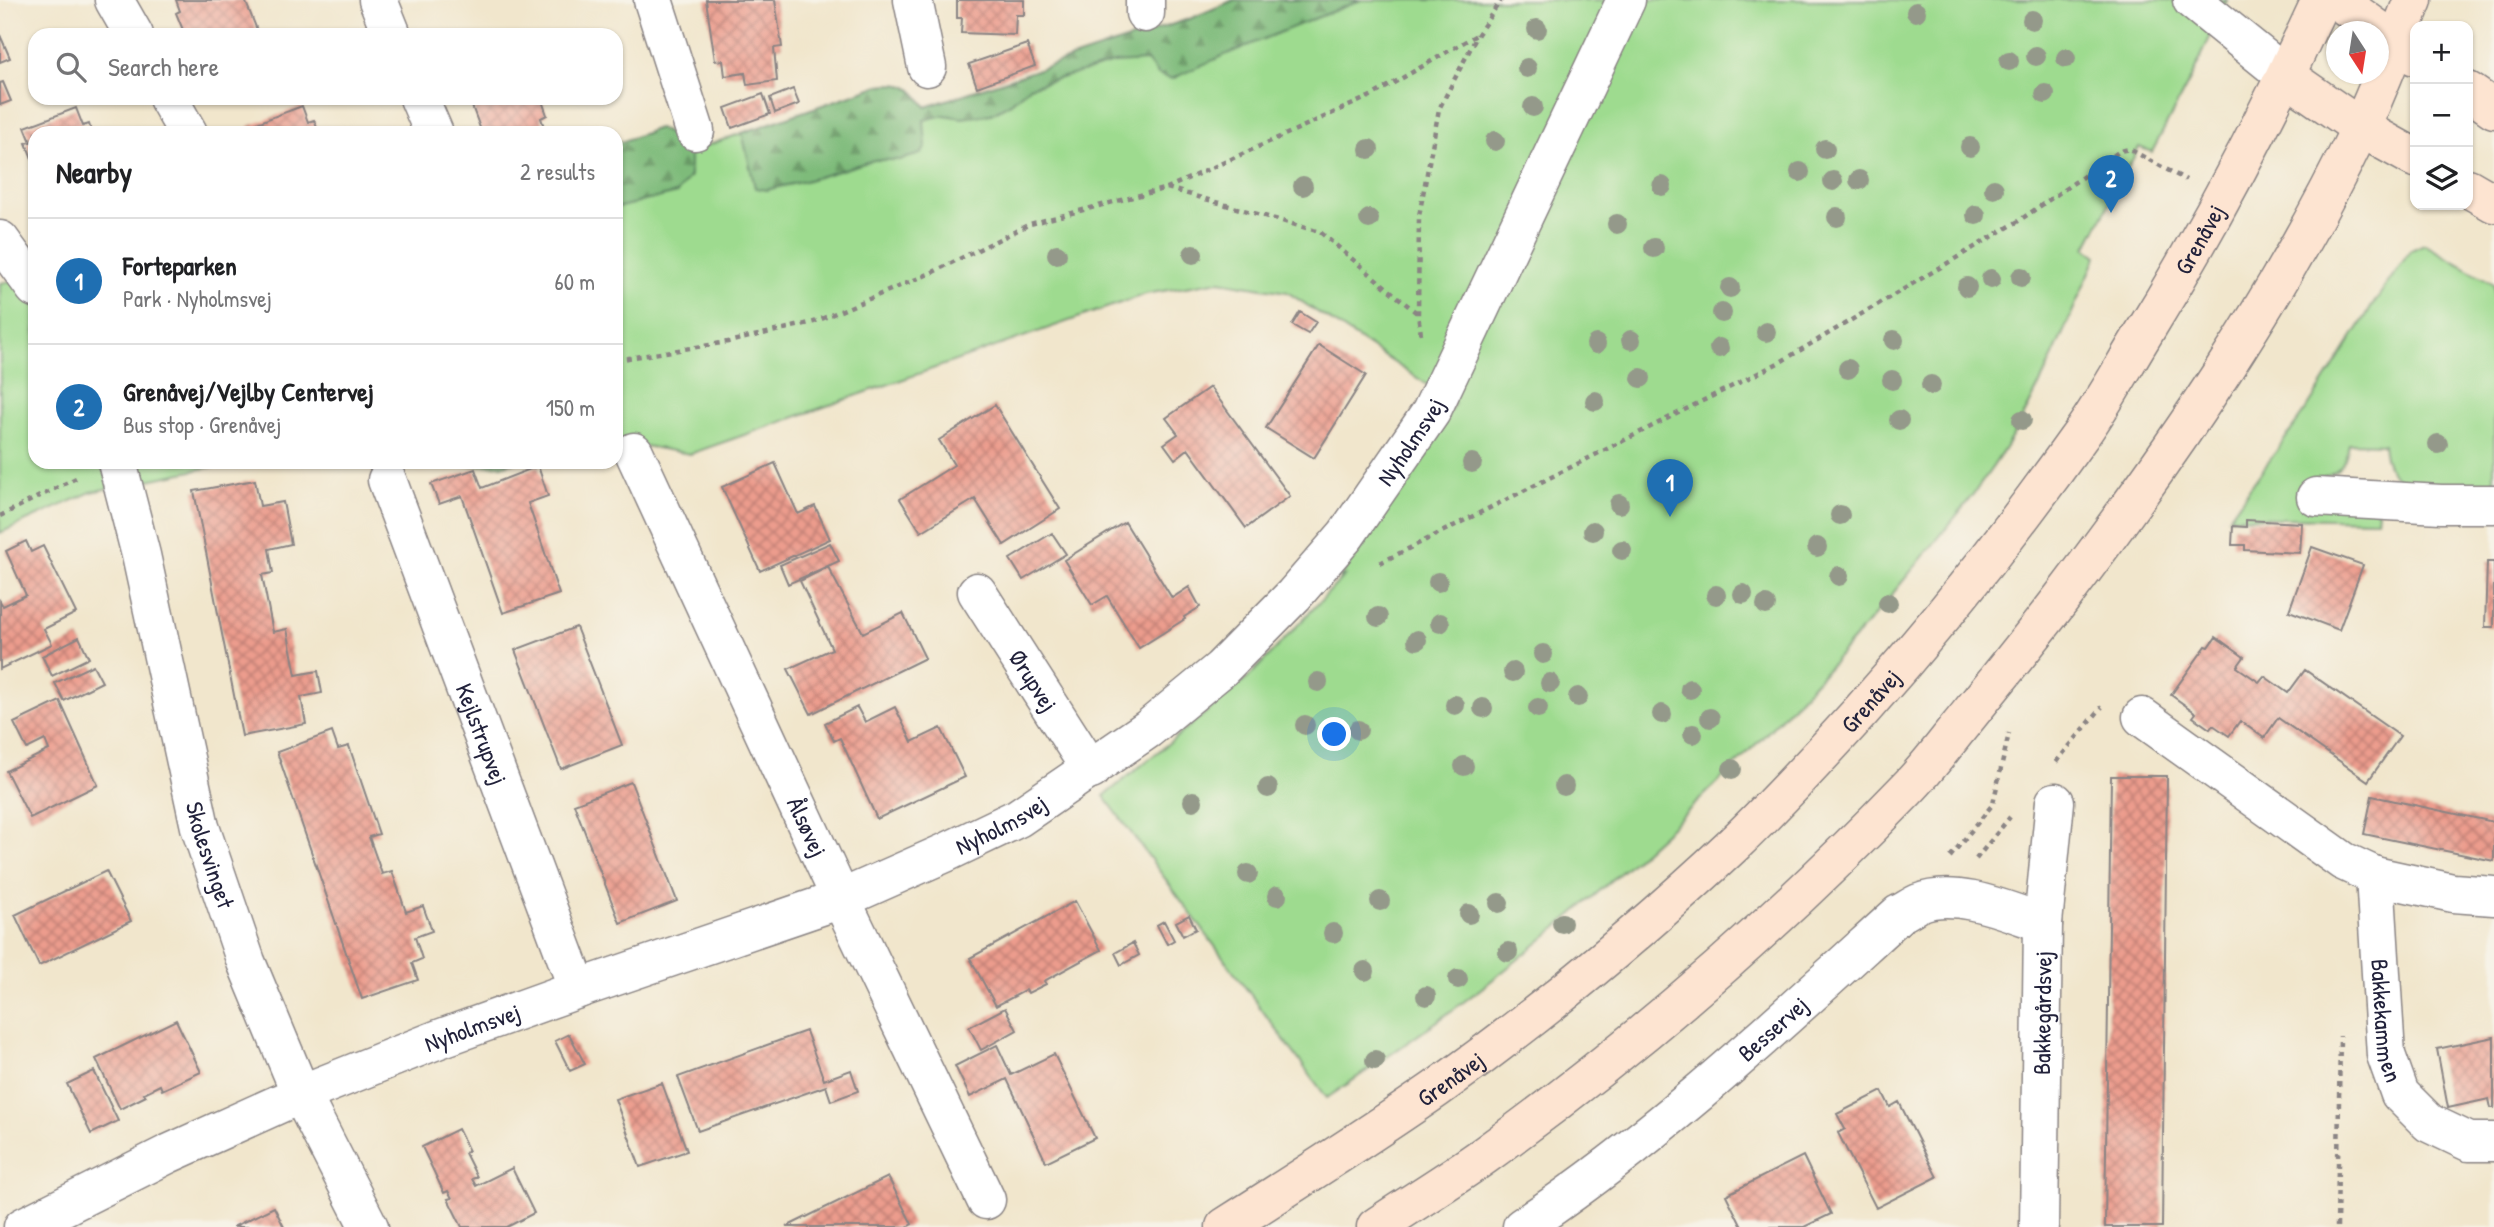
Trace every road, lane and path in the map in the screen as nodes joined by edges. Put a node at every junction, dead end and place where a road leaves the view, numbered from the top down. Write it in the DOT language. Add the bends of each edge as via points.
graph roads {
  1 [pos="114,0"];
  2 [pos="377,0"];
  3 [pos="653,0"];
  4 [pos="913,0"];
  5 [pos="1501,0"];
  6 [pos="1626,0"];
  7 [pos="2192,0"];
  8 [pos="2321,0"];
  9 [pos="2337,0"];
  10 [pos="2413,0"];
  11 [pos="130,28"];
  12 [pos="389,28"];
  13 [pos="1478,34"];
  14 [pos="2406,49"];
  15 [pos="926,67"];
  16 [pos="2286,76"];
  17 [pos="2473,94"];
  18 [pos="172,105"];
  19 [pos="422,105"];
  20 [pos="2494,109"];
  21 [pos="184,126"];
  22 [pos="431,126"];
  23 [pos="2361,128"];
  24 [pos="695,131"];
  25 [pos="2410,155"];
  26 [pos="1167,188"];
  27 [pos="2473,191"];
  28 [pos="2222,200"];
  29 [pos="2494,202"];
  30 [pos="0,240"];
  31 [pos="28,278"];
  32 [pos="1418,315"];
  33 [pos="1421,337"];
  34 [pos="623,359"];
  35 [pos="634,452"];
  36 [pos="99,469"];
  37 [pos="101,469"];
  38 [pos="387,480"];
  39 [pos="2316,497"];
  40 [pos="2494,504"];
  41 [pos="0,516"];
  42 [pos="1372,567"];
  43 [pos="977,592"];
  44 [pos="2142,718"];
  45 [pos="2011,723"];
  46 [pos="1091,770"];
  47 [pos="2055,802"];
  48 [pos="2375,876"];
  49 [pos="2494,897"];
  50 [pos="1940,898"];
  51 [pos="841,900"];
  52 [pos="2043,923"];
  53 [pos="578,989"];
  54 [pos="2341,1023"];
  55 [pos="301,1094"];
  56 [pos="2494,1142"];
  57 [pos="986,1200"];
  58 [pos="23,1227"];
  59 [pos="369,1227"];
  60 [pos="1225,1227"];
  61 [pos="1376,1227"];
  62 [pos="1522,1227"];
  63 [pos="2039,1227"];
  64 [pos="2337,1227"];
  1 -- 11 [label="street"];
  2 -- 12 [label="street"];
  3 -- 24 [label="street"];
  4 -- 15 [label="street"];
  5 -- 13 [label="path"];
  6 -- 46 [label="street, Nyholmsvej" via="1431,412 1354,524 1294,595 1221,669"];
  7 -- 16 [label="street"];
  8 -- 16 [label="main road, Grenåvej"];
  9 -- 14 [label="main road"];
  10 -- 14 [label="main road"];
  13 -- 26 [label="path" via="1373,95"];
  13 -- 32 [label="path" via="1439,109 1419,216"];
  14 -- 23 [label="main road"];
  16 -- 23 [label="main road"];
  16 -- 28 [label="main road, Grenåvej"];
  17 -- 20 [label="main road"];
  18 -- 21 [label="street"];
  19 -- 22 [label="street"];
  23 -- 25 [label="main road"];
  23 -- 61 [label="main road" via="2273,290 2190,420 2029,641 1910,787 1695,992 1482,1157"];
  26 -- 32 [label="path" via="1320,232"];
  26 -- 34 [label="path" via="1030,224 931,273 814,322"];
  27 -- 29 [label="main road"];
  28 -- 42 [label="path" via="2129,149 2120,151 2017,222 1782,361"];
  28 -- 60 [label="main road, Grenåvej" via="2079,437 1965,589 1909,658 1737,841 1642,927 1439,1087"];
  30 -- 31 [label="street"];
  32 -- 33 [label="path"];
  35 -- 51 [label="street, Ålsøvej"];
  36 -- 41 [label="path"];
  37 -- 55 [label="street, Skolesvinget" via="141,555 200,827 246,962"];
  38 -- 53 [label="street, Kejlstrupvej"];
  39 -- 40 [label="street"];
  43 -- 46 [label="street, Ørupvej"];
  44 -- 48 [label="street" via="2343,861"];
  45 -- 50 [label="path" via="1993,804 1936,874"];
  46 -- 51 [label="street, Nyholmsvej" via="1018,818"];
  47 -- 52 [label="street, Bakkegårdsvej"];
  48 -- 49 [label="street"];
  48 -- 56 [label="street, Bakkekammen" via="2386,1055 2400,1094 2429,1124 2469,1142"];
  50 -- 52 [label="street, Besservej" via="1978,901"];
  50 -- 62 [label="street, Besservej" via="1899,914 1754,1046 1643,1138"];
  51 -- 53 [label="street, Nyholmsvej"];
  51 -- 57 [label="street, Ålsøvej"];
  52 -- 63 [label="street, Bakkegårdsvej"];
  53 -- 55 [label="street, Nyholmsvej"];
  54 -- 64 [label="path"];
  55 -- 58 [label="street, Nyholmsvej"];
  55 -- 59 [label="street, Skolesvinget"];
}
